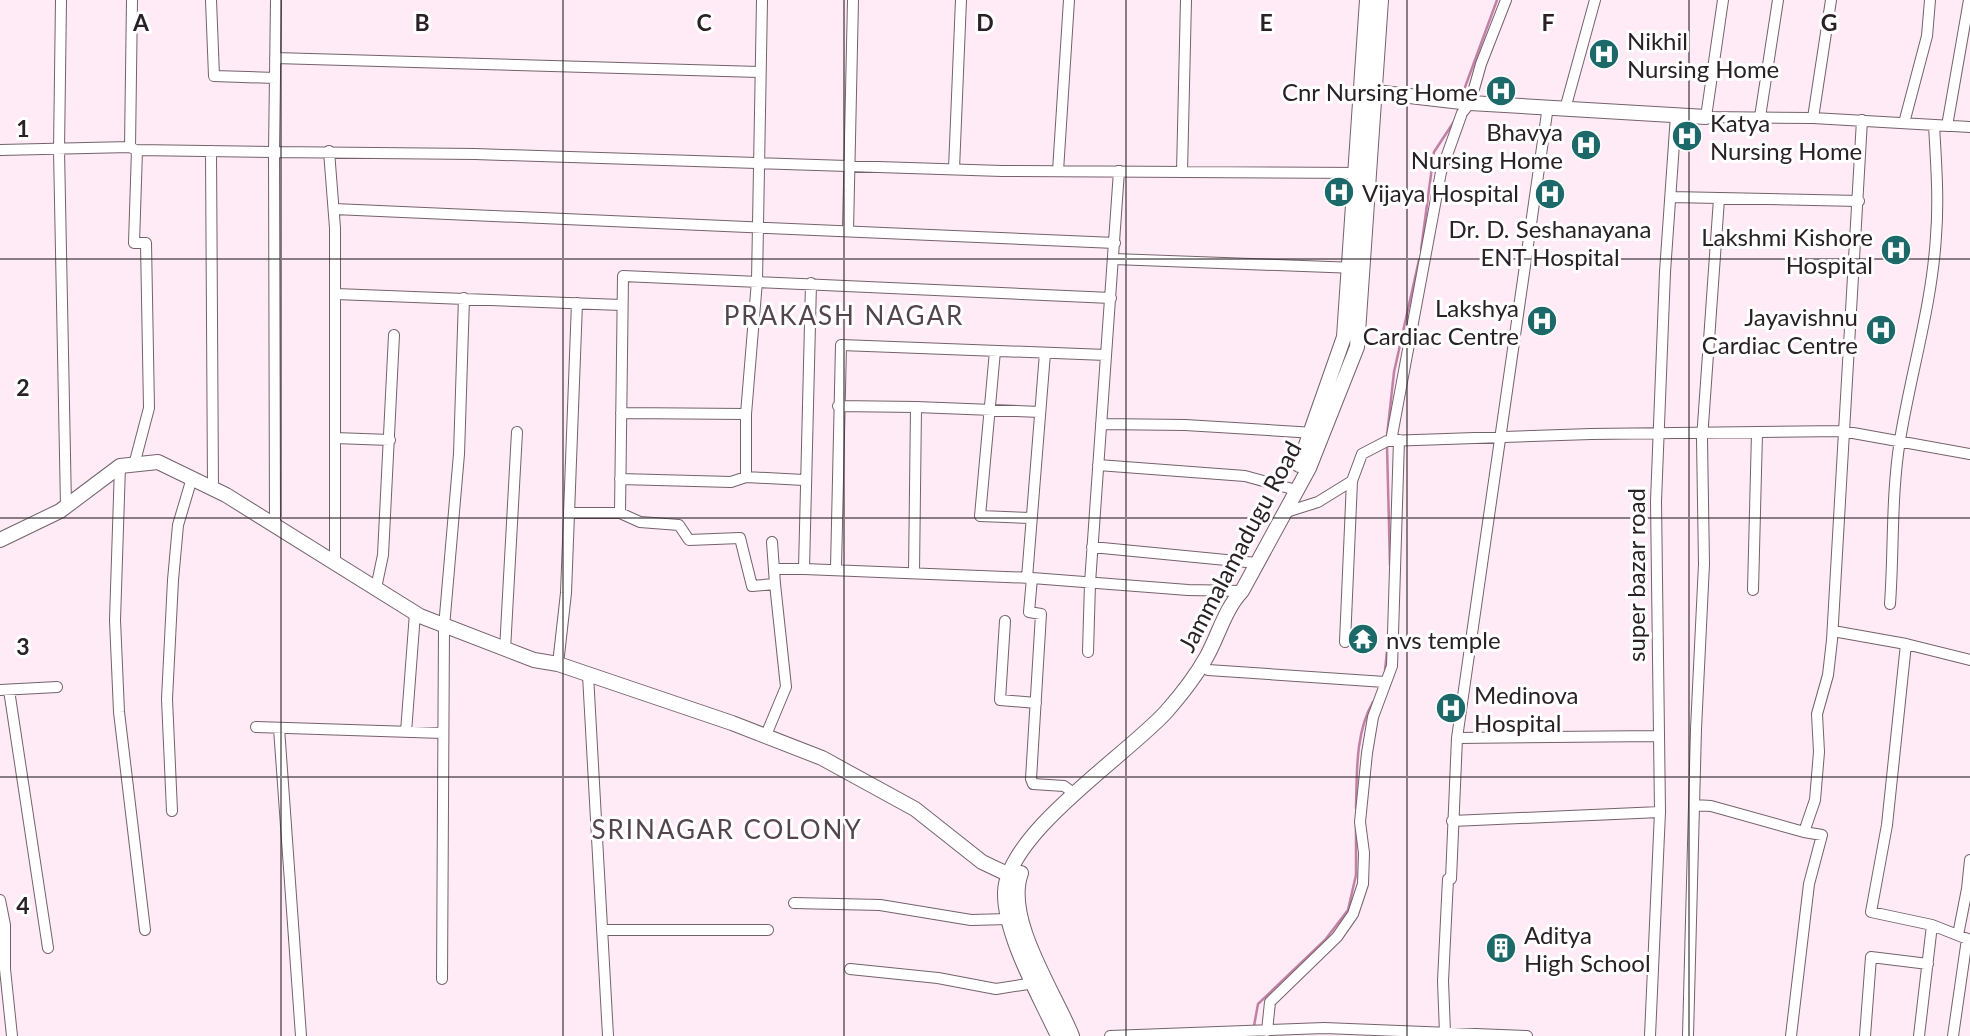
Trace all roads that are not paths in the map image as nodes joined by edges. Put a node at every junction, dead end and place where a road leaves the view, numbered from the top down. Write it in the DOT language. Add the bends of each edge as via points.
graph roads {
  1 [pos="61,0"];
  2 [pos="132,0"];
  3 [pos="211,0"];
  4 [pos="276,0"];
  5 [pos="762,0"];
  6 [pos="853,0"];
  7 [pos="961,0"];
  8 [pos="1069,0"];
  9 [pos="1186,0"];
  10 [pos="1367,0"];
  11 [pos="1381,0"];
  12 [pos="1506,0"];
  13 [pos="1595,0"];
  14 [pos="1723,0"];
  15 [pos="1778,0"];
  16 [pos="1832,0"];
  17 [pos="1930,0"];
  18 [pos="1969,0"];
  19 [pos="275,58"];
  20 [pos="759,72"];
  21 [pos="275,78"];
  22 [pos="1375,92"];
  23 [pos="1470,103"];
  24 [pos="1549,106"];
  25 [pos="1565,108"];
  26 [pos="1676,115"];
  27 [pos="1706,117"];
  28 [pos="1760,117"];
  29 [pos="1813,118"];
  30 [pos="1862,120"];
  31 [pos="1904,123"];
  32 [pos="1934,125"];
  33 [pos="1947,126"];
  34 [pos="1970,127"];
  35 [pos="134,148"];
  36 [pos="0,150"];
  37 [pos="59,150"];
  38 [pos="211,151"];
  39 [pos="329,151"];
  40 [pos="274,152"];
  41 [pos="760,162"];
  42 [pos="850,165"];
  43 [pos="954,169"];
  44 [pos="1058,172"];
  45 [pos="1119,172"];
  46 [pos="1182,172"];
  47 [pos="1361,173"];
  48 [pos="1671,197"];
  49 [pos="1718,199"];
  50 [pos="1859,201"];
  51 [pos="334,209"];
  52 [pos="758,228"];
  53 [pos="848,231"];
  54 [pos="1115,243"];
  55 [pos="1114,259"];
  56 [pos="1356,268"];
  57 [pos="757,281"];
  58 [pos="811,283"];
  59 [pos="336,294"];
  60 [pos="464,298"];
  61 [pos="1111,298"];
  62 [pos="577,303"];
  63 [pos="621,305"];
  64 [pos="394,335"];
  65 [pos="995,351"];
  66 [pos="1045,353"];
  67 [pos="1106,355"];
  68 [pos="838,406"];
  69 [pos="916,407"];
  70 [pos="990,410"];
  71 [pos="1040,412"];
  72 [pos="621,413"];
  73 [pos="746,414"];
  74 [pos="1101,424"];
  75 [pos="1842,431"];
  76 [pos="517,432"];
  77 [pos="1702,433"];
  78 [pos="1758,433"];
  79 [pos="1318,434"];
  80 [pos="1658,435"];
  81 [pos="335,438"];
  82 [pos="1502,438"];
  83 [pos="390,440"];
  84 [pos="1395,440"];
  85 [pos="1900,442"];
  86 [pos="1970,454"];
  87 [pos="127,465"];
  88 [pos="1098,465"];
  89 [pos="746,477"];
  90 [pos="192,478"];
  91 [pos="620,479"];
  92 [pos="804,480"];
  93 [pos="1352,481"];
  94 [pos="213,488"];
  95 [pos="1292,488"];
  96 [pos="66,506"];
  97 [pos="569,513"];
  98 [pos="620,513"];
  99 [pos="1283,513"];
  100 [pos="1031,518"];
  101 [pos="275,525"];
  102 [pos="0,540"];
  103 [pos="772,542"];
  104 [pos="1092,547"];
  105 [pos="335,563"];
  106 [pos="1254,563"];
  107 [pos="836,568"];
  108 [pos="774,569"];
  109 [pos="804,569"];
  110 [pos="914,573"];
  111 [pos="1030,578"];
  112 [pos="1090,583"];
  113 [pos="775,584"];
  114 [pos="376,588"];
  115 [pos="1753,590"];
  116 [pos="1237,594"];
  117 [pos="1890,604"];
  118 [pos="415,613"];
  119 [pos="1004,621"];
  120 [pos="444,627"];
  121 [pos="1833,631"];
  122 [pos="1345,642"];
  123 [pos="1906,644"];
  124 [pos="505,650"];
  125 [pos="1088,652"];
  126 [pos="1970,660"];
  127 [pos="558,664"];
  128 [pos="1208,670"];
  129 [pos="588,674"];
  130 [pos="1385,682"];
  131 [pos="57,687"];
  132 [pos="4,690"];
  133 [pos="1035,703"];
  134 [pos="256,727"];
  135 [pos="279,728"];
  136 [pos="406,732"];
  137 [pos="443,733"];
  138 [pos="766,735"];
  139 [pos="1657,736"];
  140 [pos="1457,737"];
  141 [pos="1076,794"];
  142 [pos="1694,805"];
  143 [pos="172,811"];
  144 [pos="1660,811"];
  145 [pos="1452,821"];
  146 [pos="1804,832"];
  147 [pos="1970,860"];
  148 [pos="1014,877"];
  149 [pos="1969,889"];
  150 [pos="0,900"];
  151 [pos="794,903"];
  152 [pos="1009,919"];
  153 [pos="1932,925"];
  154 [pos="145,930"];
  155 [pos="602,930"];
  156 [pos="768,930"];
  157 [pos="1965,938"];
  158 [pos="48,948"];
  159 [pos="1032,964"];
  160 [pos="1928,964"];
  161 [pos="850,969"];
  162 [pos="442,979"];
  163 [pos="1034,983"];
  164 [pos="1260,1032"];
  165 [pos="1450,1034"];
  166 [pos="12,1036"];
  167 [pos="301,1036"];
  168 [pos="608,1036"];
  169 [pos="1058,1036"];
  170 [pos="1072,1036"];
  171 [pos="1110,1036"];
  172 [pos="1527,1036"];
  173 [pos="1650,1036"];
  174 [pos="1688,1036"];
  175 [pos="1791,1036"];
  176 [pos="1865,1036"];
  177 [pos="1919,1036"];
  178 [pos="1953,1036"];
  1 -- 37 [label="street"];
  2 -- 35 [label="street"];
  3 -- 21 [label="street" via="214,76"];
  4 -- 19 [label="street"];
  5 -- 20 [label="street"];
  6 -- 42 [label="street"];
  7 -- 43 [label="street"];
  8 -- 44 [label="street"];
  9 -- 46 [label="street"];
  10 -- 47 [label="main road"];
  11 -- 22 [label="main road, Jammalamadugu Road"];
  12 -- 23 [label="street"];
  13 -- 25 [label="street"];
  14 -- 27 [label="street"];
  15 -- 28 [label="street"];
  16 -- 29 [label="street"];
  17 -- 31 [label="street" via="1927,36"];
  18 -- 33 [label="street"];
  19 -- 20 [label="street"];
  19 -- 21 [label="street"];
  20 -- 41 [label="street"];
  21 -- 40 [label="street"];
  22 -- 23 [label="main road"];
  22 -- 47 [label="main road, Jammalamadugu Road"];
  23 -- 24 [label="main road"];
  23 -- 84 [label="street" via="1462,113 1441,172"];
  24 -- 25 [label="main road"];
  24 -- 82 [label="street"];
  25 -- 26 [label="main road"];
  26 -- 27 [label="main road"];
  26 -- 48 [label="street, super bazar road"];
  27 -- 28 [label="street"];
  28 -- 29 [label="street"];
  29 -- 30 [label="street"];
  30 -- 31 [label="street"];
  30 -- 50 [label="street"];
  31 -- 32 [label="street"];
  32 -- 33 [label="street"];
  32 -- 85 [label="street" via="1936,238"];
  33 -- 34 [label="street"];
  35 -- 37 [label="street"];
  35 -- 38 [label="street"];
  35 -- 87 [label="street" via="134,243 146,243 149,408"];
  36 -- 37 [label="street"];
  37 -- 96 [label="street"];
  38 -- 40 [label="street"];
  38 -- 94 [label="street"];
  39 -- 40 [label="street"];
  39 -- 41 [label="street"];
  39 -- 51 [label="street"];
  40 -- 101 [label="street"];
  41 -- 42 [label="street"];
  41 -- 52 [label="street"];
  42 -- 43 [label="street"];
  42 -- 53 [label="street"];
  43 -- 44 [label="street"];
  44 -- 45 [label="street"];
  45 -- 46 [label="street"];
  45 -- 54 [label="street"];
  46 -- 47 [label="street"];
  47 -- 56 [label="main road, Jammalamadugu Road"];
  48 -- 49 [label="street"];
  48 -- 80 [label="street, super bazar road"];
  49 -- 50 [label="street"];
  49 -- 77 [label="street"];
  50 -- 75 [label="street"];
  51 -- 52 [label="street"];
  51 -- 59 [label="street"];
  52 -- 53 [label="street"];
  52 -- 57 [label="street"];
  53 -- 54 [label="street"];
  54 -- 55 [label="street"];
  55 -- 56 [label="street"];
  55 -- 61 [label="street"];
  56 -- 79 [label="main road, Jammalamadugu Road" via="1357,347"];
  57 -- 58 [label="street"];
  57 -- 63 [label="street" via="623,275"];
  57 -- 73 [label="street"];
  58 -- 61 [label="street"];
  58 -- 92 [label="street"];
  59 -- 60 [label="street"];
  59 -- 81 [label="street"];
  60 -- 62 [label="street"];
  60 -- 120 [label="street" via="459,454"];
  61 -- 67 [label="street"];
  62 -- 63 [label="street"];
  62 -- 97 [label="street"];
  63 -- 72 [label="street"];
  64 -- 83 [label="street"];
  65 -- 66 [label="street"];
  65 -- 68 [label="street" via="841,345"];
  65 -- 70 [label="street"];
  66 -- 67 [label="street"];
  66 -- 71 [label="street"];
  67 -- 74 [label="street"];
  68 -- 69 [label="street"];
  68 -- 107 [label="street"];
  69 -- 70 [label="street"];
  69 -- 110 [label="street"];
  70 -- 71 [label="street"];
  70 -- 100 [label="street" via="980,516"];
  71 -- 100 [label="street"];
  72 -- 73 [label="street"];
  72 -- 91 [label="street"];
  73 -- 89 [label="street"];
  74 -- 79 [label="street"];
  74 -- 88 [label="street"];
  75 -- 78 [label="street"];
  75 -- 85 [label="street"];
  75 -- 121 [label="street"];
  76 -- 124 [label="street"];
  77 -- 78 [label="street"];
  77 -- 80 [label="street"];
  77 -- 142 [label="street" via="1704,564"];
  78 -- 115 [label="street"];
  79 -- 95 [label="main road, Jammalamadugu Road"];
  80 -- 82 [label="street"];
  80 -- 139 [label="street, super bazar road"];
  81 -- 83 [label="street"];
  81 -- 105 [label="street"];
  82 -- 84 [label="street"];
  82 -- 140 [label="street"];
  83 -- 114 [label="street" via="383,555"];
  84 -- 93 [label="street" via="1362,454"];
  84 -- 130 [label="street" via="1392,666"];
  85 -- 86 [label="street"];
  85 -- 117 [label="street" via="1891,522"];
  87 -- 90 [label="main road" via="158,462"];
  87 -- 96 [label="main road"];
  87 -- 154 [label="street" via="115,620 117,673"];
  88 -- 95 [label="street" via="1245,475"];
  88 -- 104 [label="street"];
  89 -- 91 [label="street" via="731,482"];
  89 -- 92 [label="street"];
  90 -- 94 [label="main road"];
  90 -- 143 [label="street" via="178,525 173,580 167,699"];
  91 -- 98 [label="street"];
  92 -- 109 [label="street"];
  93 -- 99 [label="street" via="1318,502"];
  93 -- 122 [label="street"];
  94 -- 101 [label="main road"];
  95 -- 99 [label="main road, Jammalamadugu Road"];
  95 -- 106 [label="main road"];
  96 -- 102 [label="main road"];
  97 -- 98 [label="street"];
  97 -- 127 [label="street"];
  98 -- 113 [label="street" via="640,522 679,524 689,540 740,538 752,586"];
  99 -- 106 [label="main road, Jammalamadugu Road"];
  100 -- 111 [label="street"];
  101 -- 105 [label="main road"];
  103 -- 108 [label="street"];
  104 -- 106 [label="street"];
  104 -- 112 [label="street"];
  105 -- 114 [label="main road"];
  106 -- 116 [label="main road, Jammalamadugu Road"];
  107 -- 109 [label="street"];
  107 -- 110 [label="street"];
  108 -- 109 [label="street"];
  108 -- 113 [label="street"];
  110 -- 111 [label="street"];
  111 -- 112 [label="street"];
  111 -- 133 [label="street" via="1029,612 1041,614"];
  112 -- 116 [label="street"];
  112 -- 125 [label="street"];
  113 -- 138 [label="street" via="786,687"];
  114 -- 118 [label="main road"];
  116 -- 128 [label="main road" via="1239,605"];
  116 -- 141 [label="main road, Jammalamadugu Road" via="1185,689 1144,734"];
  118 -- 120 [label="main road"];
  118 -- 136 [label="street"];
  119 -- 133 [label="street" via="1000,699"];
  120 -- 124 [label="main road"];
  120 -- 137 [label="street"];
  121 -- 123 [label="street"];
  121 -- 146 [label="street" via="1817,714 1815,800"];
  123 -- 126 [label="street"];
  123 -- 153 [label="street" via="1887,825 1871,912"];
  124 -- 127 [label="main road"];
  127 -- 129 [label="main road"];
  128 -- 130 [label="street"];
  128 -- 148 [label="main road" via="1185,705 1052,826"];
  129 -- 138 [label="main road"];
  129 -- 155 [label="street"];
  130 -- 164 [label="street" via="1367,753 1360,822 1363,884 1353,914 1337,937 1270,1002"];
  131 -- 132 [label="street"];
  132 -- 158 [label="street"];
  133 -- 141 [label="street" via="1032,783 1064,786"];
  134 -- 135 [label="street"];
  135 -- 136 [label="street"];
  135 -- 167 [label="street"];
  136 -- 137 [label="street"];
  137 -- 162 [label="street"];
  138 -- 148 [label="main road" via="879,787 982,862"];
  139 -- 140 [label="street"];
  139 -- 144 [label="street, super bazar road"];
  140 -- 145 [label="street"];
  141 -- 148 [label="main road, Jammalamadugu Road" via="1045,821"];
  142 -- 146 [label="street"];
  142 -- 174 [label="street"];
  144 -- 145 [label="street"];
  144 -- 173 [label="street, super bazar road"];
  145 -- 165 [label="street" via="1443,981"];
  146 -- 175 [label="street" via="1822,835 1809,884"];
  147 -- 149 [label="street"];
  148 -- 152 [label="main road, Jammalamadugu Road" via="1005,888"];
  148 -- 159 [label="main road"];
  149 -- 157 [label="street"];
  150 -- 166 [label="street"];
  151 -- 152 [label="street" via="880,905 971,920"];
  152 -- 159 [label="main road, Jammalamadugu Road"];
  153 -- 157 [label="street"];
  153 -- 160 [label="street"];
  155 -- 156 [label="street"];
  155 -- 168 [label="street"];
  157 -- 178 [label="street"];
  159 -- 163 [label="main road, Jammalamadugu Road"];
  159 -- 170 [label="main road"];
  160 -- 176 [label="street" via="1871,957"];
  160 -- 177 [label="street"];
  161 -- 163 [label="street" via="996,989"];
  163 -- 169 [label="main road, Jammalamadugu Road"];
  164 -- 165 [label="street" via="1324,1028"];
  164 -- 171 [label="street"];
  165 -- 172 [label="street"];
}
